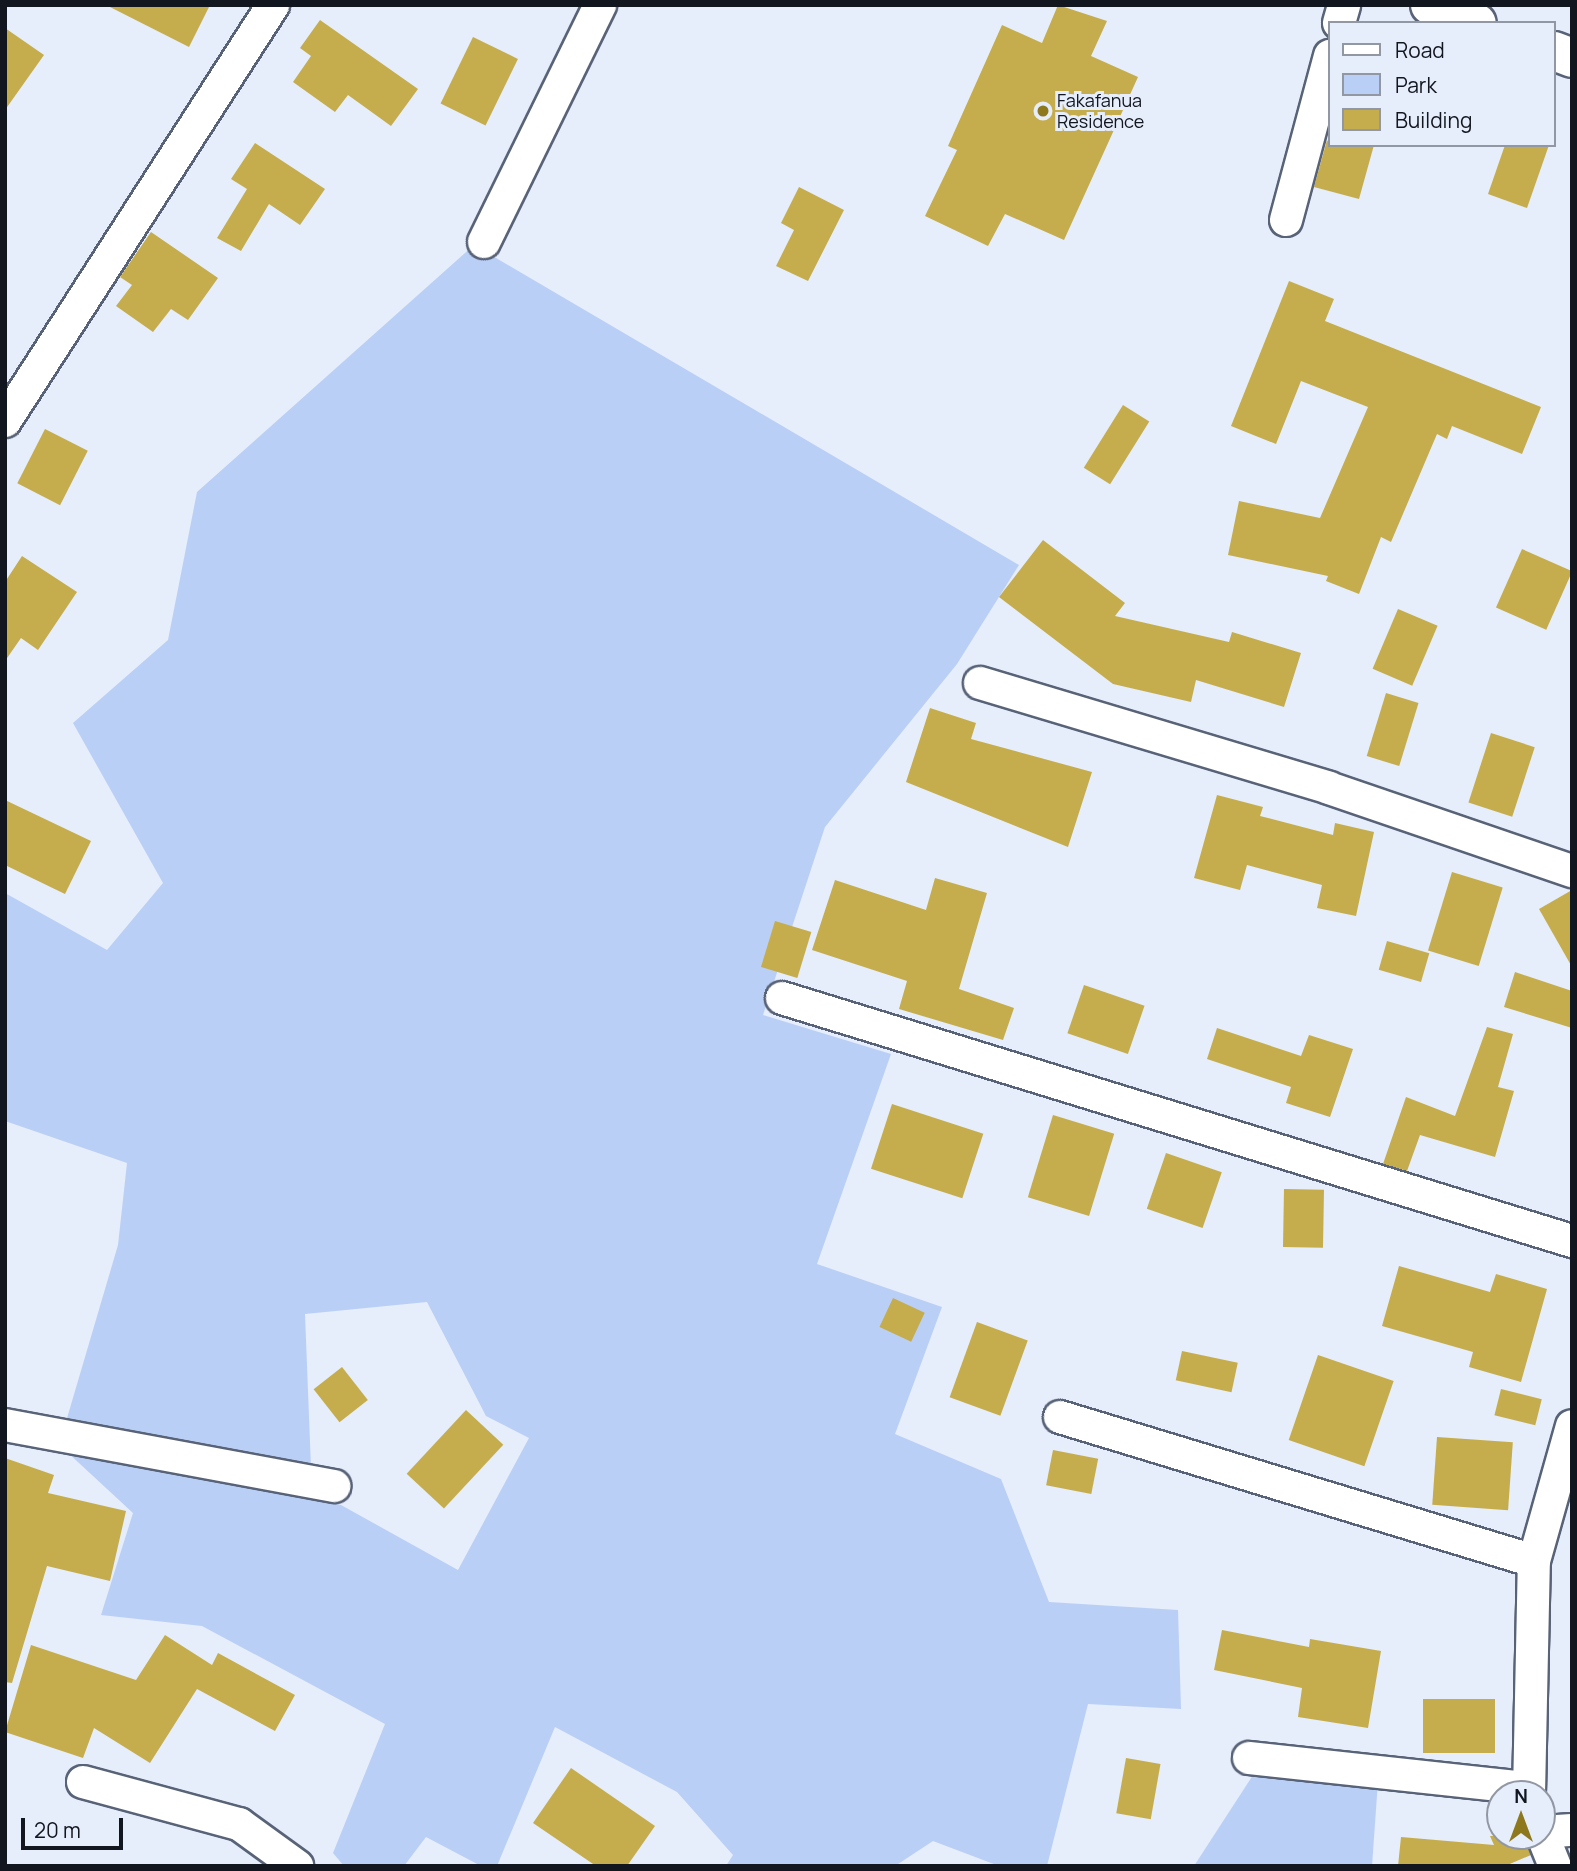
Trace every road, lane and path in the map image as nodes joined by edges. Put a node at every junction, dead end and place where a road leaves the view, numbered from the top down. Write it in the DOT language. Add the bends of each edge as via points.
graph roads {
  1 [pos="272,5"];
  2 [pos="600,5"];
  3 [pos="1430,5"];
  4 [pos="1472,21"];
  5 [pos="1328,63"];
  6 [pos="1286,220"];
  7 [pos="484,242"];
  8 [pos="5,421"];
  9 [pos="980,683"];
  10 [pos="1572,871"];
  11 [pos="782,999"];
  12 [pos="1572,1241"];
  13 [pos="1060,1417"];
  14 [pos="5,1425"];
  15 [pos="1572,1426"];
  16 [pos="334,1486"];
  17 [pos="1534,1561"];
  18 [pos="1250,1758"];
  19 [pos="1528,1780"];
  20 [pos="83,1782"];
  21 [pos="1486,1786"];
  22 [pos="297,1866"];
  1 -- 8 [label="street"];
  2 -- 7 [label="street"];
  3 -- 4 [label="street"];
  5 -- 6 [label="street"];
  9 -- 10 [label="street" via="1328,788"];
  11 -- 12 [label="street"];
  13 -- 17 [label="street"];
  14 -- 16 [label="street"];
  15 -- 17 [label="street"];
  17 -- 19 [label="street"];
  18 -- 21 [label="street"];
  20 -- 22 [label="street" via="239,1824"];
}
